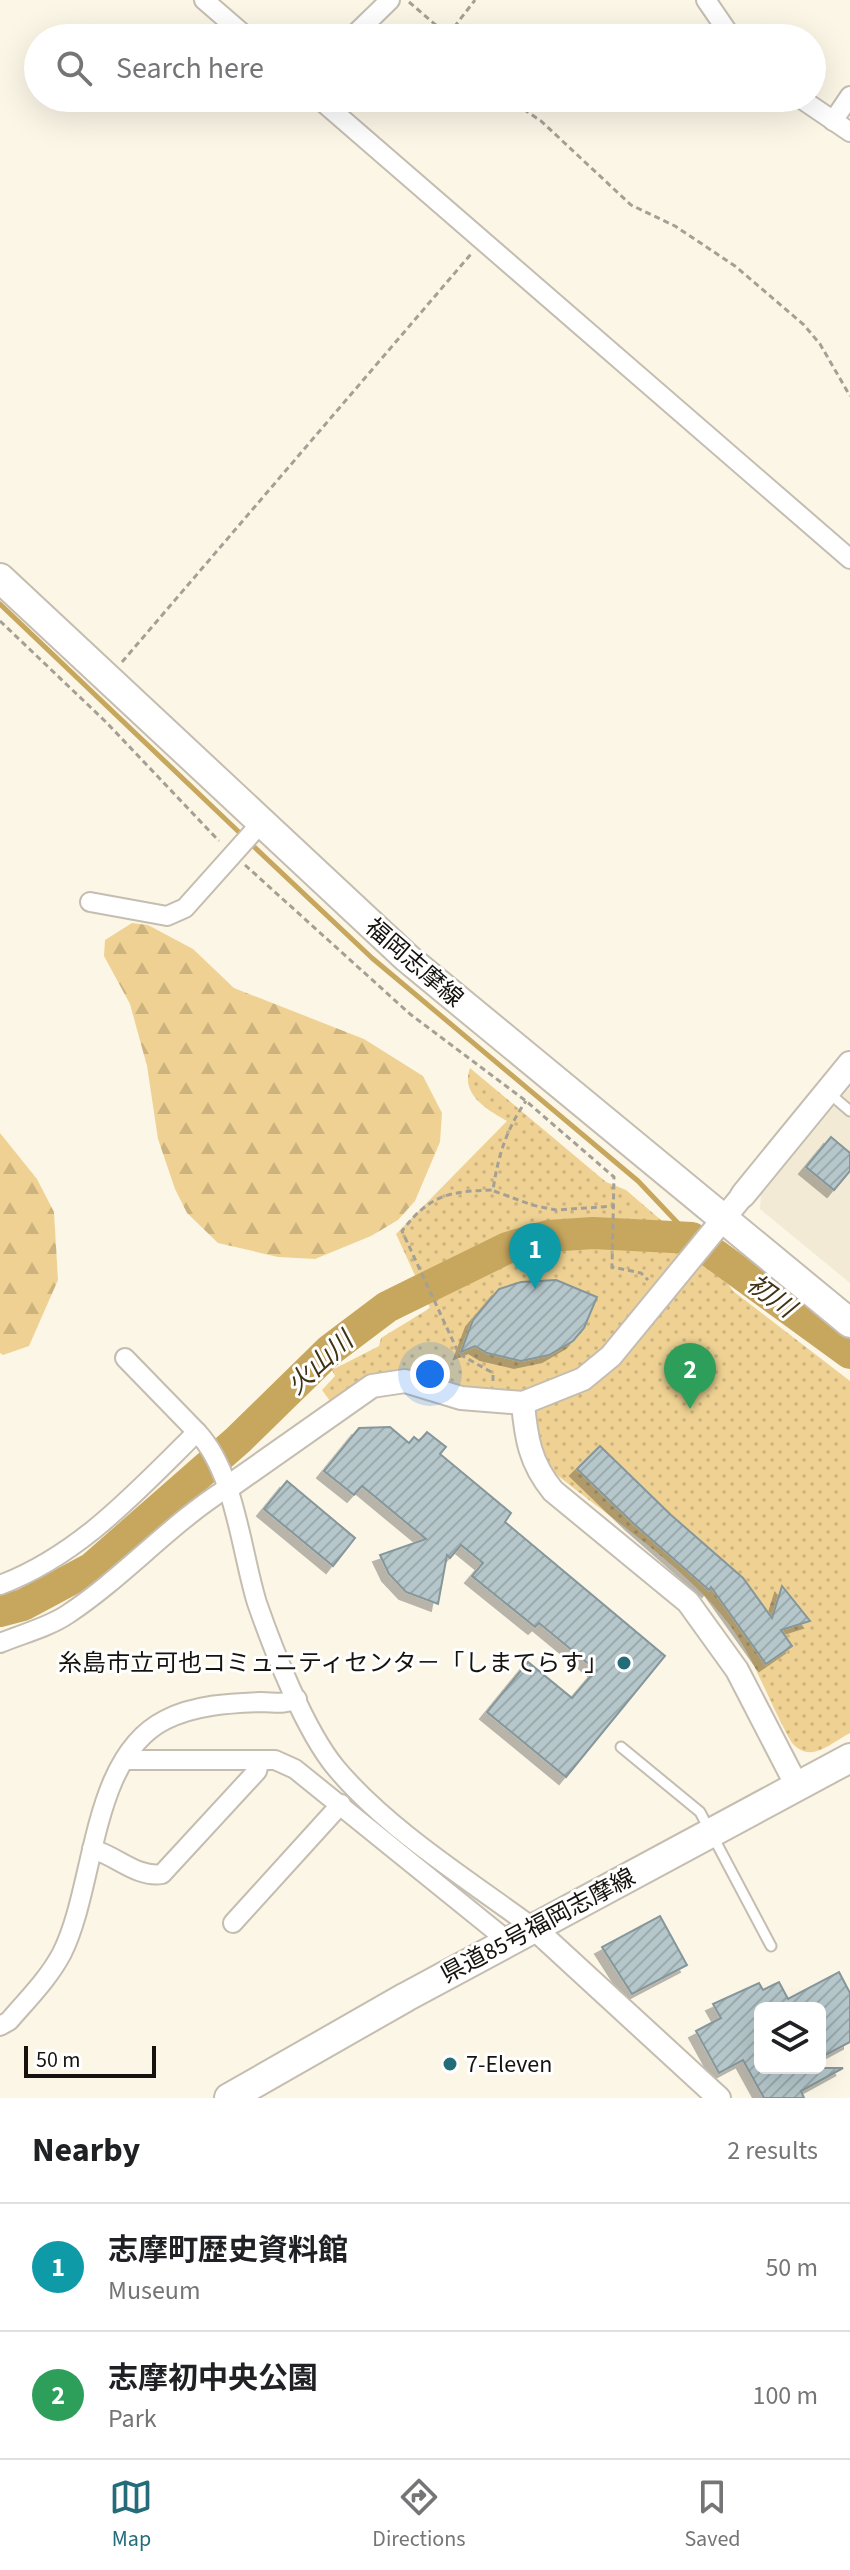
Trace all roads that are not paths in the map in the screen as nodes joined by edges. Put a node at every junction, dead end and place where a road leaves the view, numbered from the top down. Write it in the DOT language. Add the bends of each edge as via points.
graph roads {
  1 [pos="390,0"];
  2 [pos="706,0"];
  3 [pos="207,1"];
  4 [pos="232,24"];
  5 [pos="365,24"];
  6 [pos="722,24"];
  7 [pos="850,96"];
  8 [pos="334,112"];
  9 [pos="820,112"];
  10 [pos="833,121"];
  11 [pos="850,132"];
  12 [pos="850,559"];
  13 [pos="0,578"];
  14 [pos="257,826"];
  15 [pos="90,902"];
  16 [pos="850,1064"];
  17 [pos="829,1093"];
  18 [pos="850,1111"];
  19 [pos="743,1195"];
  20 [pos="723,1219"];
  21 [pos="850,1323"];
  22 [pos="125,1358"];
  23 [pos="523,1403"];
  24 [pos="200,1435"];
  25 [pos="225,1484"];
  26 [pos="0,1585"];
  27 [pos="0,1643"];
  28 [pos="297,1699"];
  29 [pos="621,1747"];
  30 [pos="850,1758"];
  31 [pos="126,1760"];
  32 [pos="260,1760"];
  33 [pos="797,1786"];
  34 [pos="341,1804"];
  35 [pos="711,1832"];
  36 [pos="92,1849"];
  37 [pos="233,1923"];
  38 [pos="535,1929"];
  39 [pos="503,1945"];
  40 [pos="771,1946"];
  41 [pos="0,2026"];
  42 [pos="243,2095"];
  43 [pos="719,2098"];
  1 -- 5 [label="street"];
  2 -- 6 [label="street"];
  3 -- 4 [label="street"];
  7 -- 10 [label="street"];
  8 -- 12 [label="street"];
  9 -- 10 [label="street"];
  10 -- 11 [label="street"];
  13 -- 14 [label="main road, 福岡志摩線"];
  14 -- 15 [label="street" via="185,908 167,916"];
  14 -- 20 [label="main road, 福岡志摩線" via="407,958"];
  16 -- 17 [label="main road"];
  17 -- 18 [label="lane"];
  17 -- 19 [label="main road"];
  19 -- 20 [label="street"];
  20 -- 21 [label="main road, 福岡志摩線"];
  20 -- 23 [label="street" via="611,1356 583,1379"];
  22 -- 24 [label="street"];
  23 -- 25 [label="street" via="461,1398 405,1381 372,1386"];
  23 -- 33 [label="street" via="528,1449 539,1473 553,1491 688,1602 737,1670"];
  24 -- 25 [label="street"];
  24 -- 26 [label="street" via="84,1539 38,1571"];
  25 -- 27 [label="street" via="145,1556 65,1617"];
  25 -- 28 [label="street" via="258,1606"];
  28 -- 31 [label="street" via="188,1711 146,1731"];
  28 -- 38 [label="street" via="336,1768 376,1807"];
  29 -- 35 [label="lane" via="700,1812"];
  30 -- 33 [label="main road, 県道85号福岡志摩線"];
  31 -- 32 [label="street"];
  31 -- 36 [label="street" via="96,1826"];
  32 -- 34 [label="street" via="295,1769"];
  32 -- 36 [label="street" via="257,1771 162,1874 147,1876"];
  33 -- 35 [label="main road, 県道85号福岡志摩線"];
  34 -- 37 [label="street"];
  34 -- 39 [label="street" via="498,1933"];
  35 -- 38 [label="main road, 県道85号福岡志摩線"];
  35 -- 40 [label="lane"];
  36 -- 41 [label="street" via="85,1890 61,1954"];
  38 -- 39 [label="main road, 県道85号福岡志摩線"];
  38 -- 43 [label="street"];
  39 -- 42 [label="main road, 県道85号福岡志摩線"];
}
